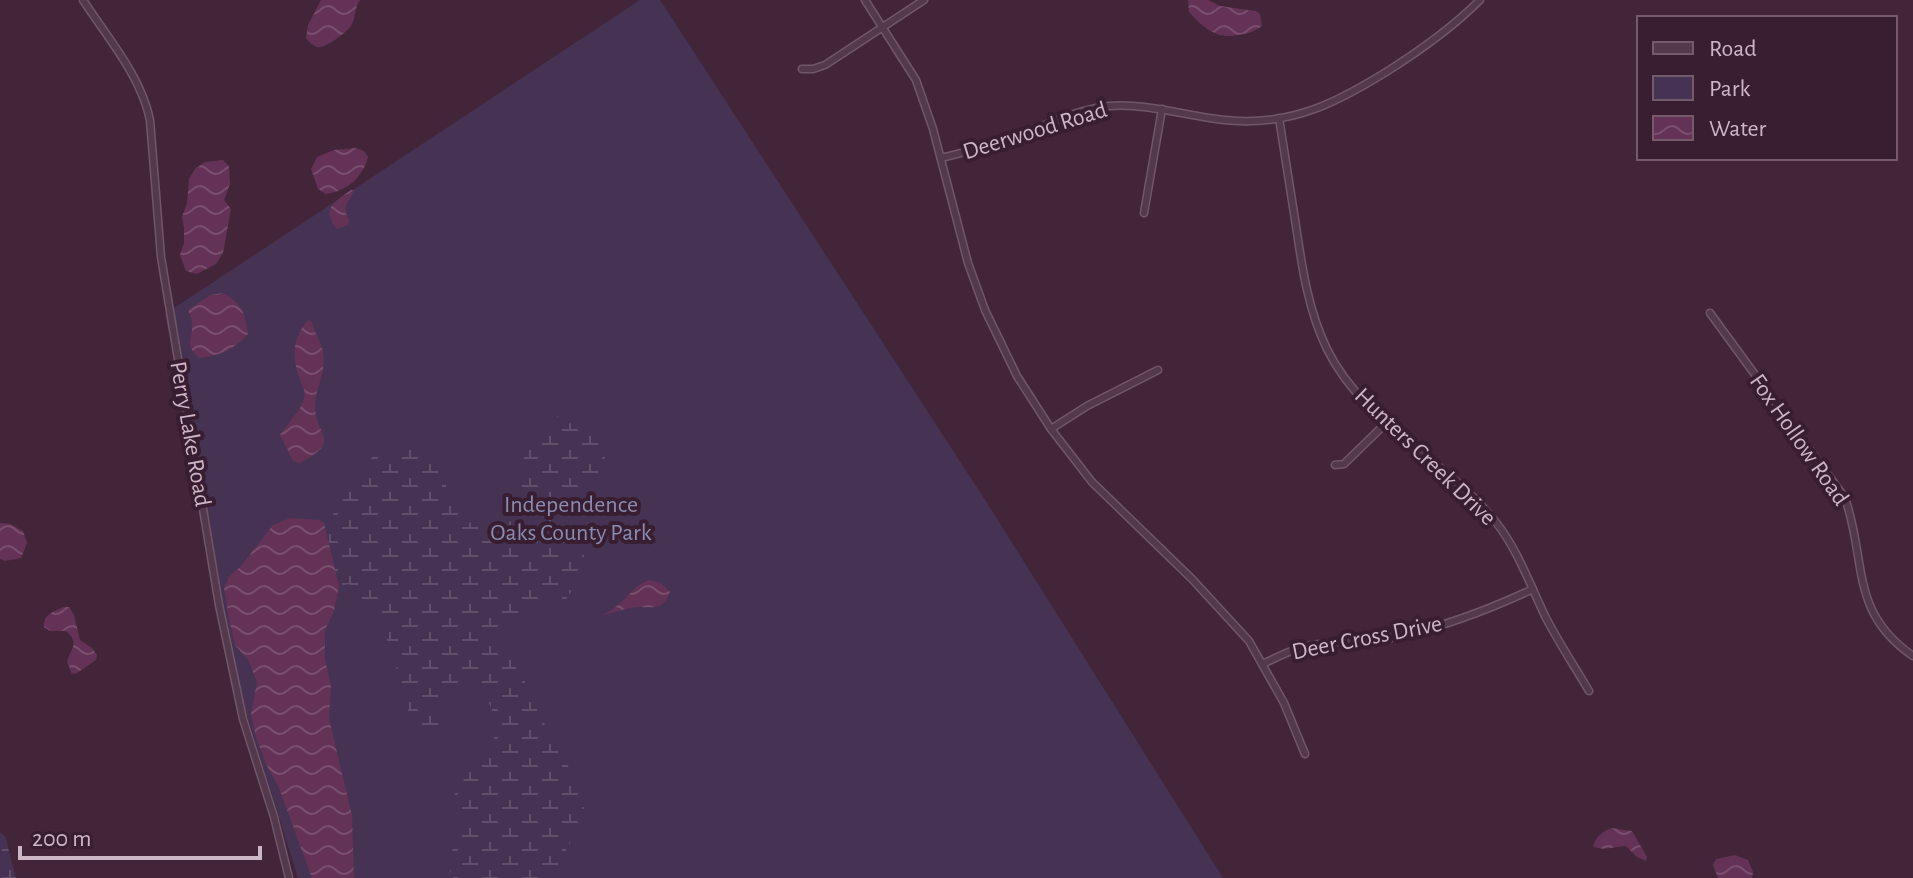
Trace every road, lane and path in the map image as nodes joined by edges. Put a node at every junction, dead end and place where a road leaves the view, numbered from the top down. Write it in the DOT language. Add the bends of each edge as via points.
graph roads {
  1 [pos="83,0"];
  2 [pos="865,0"];
  3 [pos="924,0"];
  4 [pos="1480,0"];
  5 [pos="883,28"];
  6 [pos="802,69"];
  7 [pos="1162,109"];
  8 [pos="1279,118"];
  9 [pos="941,158"];
  10 [pos="1144,213"];
  11 [pos="1710,313"];
  12 [pos="1158,370"];
  13 [pos="1386,423"];
  14 [pos="1051,429"];
  15 [pos="1335,465"];
  16 [pos="1533,589"];
  17 [pos="1913,656"];
  18 [pos="1263,664"];
  19 [pos="1589,691"];
  20 [pos="1305,754"];
  21 [pos="289,878"];
  1 -- 21 [label="street, Perry Lake Road" via="147,106 161,257 219,605 243,719"];
  2 -- 5 [label="street, Deerwood Road"];
  3 -- 5 [label="street"];
  4 -- 8 [label="street, Deerwood Road" via="1426,47 1352,94"];
  5 -- 6 [label="street" via="825,65"];
  5 -- 9 [label="street, Deerwood Road" via="916,80"];
  7 -- 8 [label="street, Deerwood Road" via="1224,120"];
  7 -- 9 [label="street, Deerwood Road" via="1090,109"];
  7 -- 10 [label="street"];
  8 -- 13 [label="street, Hunters Creek Drive" via="1300,258 1318,329 1351,386"];
  9 -- 14 [label="street, Deer Cross Drive" via="985,310 1017,376"];
  11 -- 17 [label="street, Fox Hollow Road" via="1845,498 1862,587 1874,617"];
  12 -- 14 [label="street"];
  13 -- 15 [label="street" via="1344,464"];
  13 -- 16 [label="street, Hunters Creek Drive" via="1455,479 1497,523"];
  14 -- 18 [label="street, Deer Cross Drive" via="1092,482 1192,579"];
  16 -- 18 [label="street, Deer Cross Drive" via="1413,633 1306,646"];
  16 -- 19 [label="street, Hunters Creek Drive"];
  18 -- 20 [label="street"];
}
